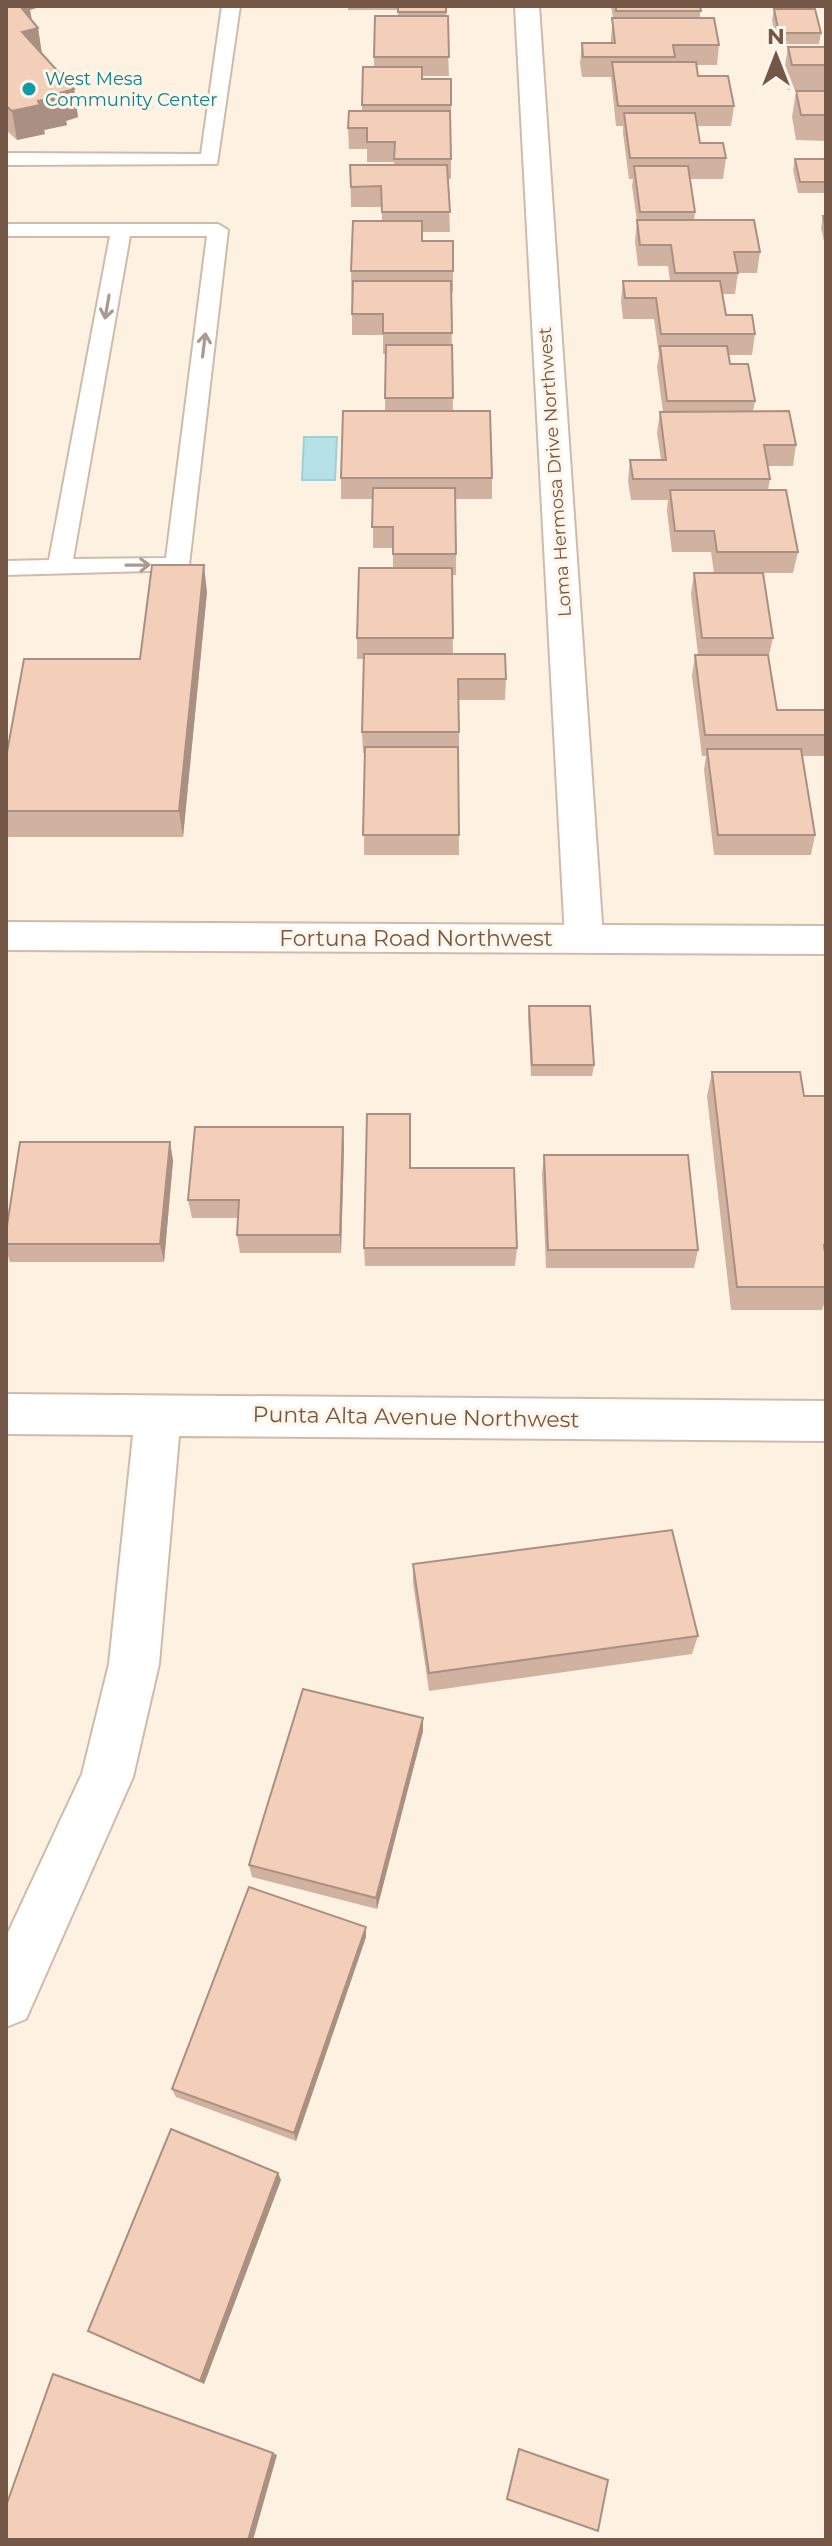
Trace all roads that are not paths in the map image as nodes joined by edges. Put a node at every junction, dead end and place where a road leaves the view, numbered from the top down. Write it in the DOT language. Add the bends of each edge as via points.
graph roads {
  1 [pos="231,6"];
  2 [pos="527,6"];
  3 [pos="6,159"];
  4 [pos="8,230"];
  5 [pos="121,230"];
  6 [pos="6,255"];
  7 [pos="60,567"];
  8 [pos="6,568"];
  9 [pos="6,936"];
  10 [pos="584,938"];
  11 [pos="826,940"];
  12 [pos="6,1414"];
  13 [pos="158,1415"];
  14 [pos="826,1421"];
  15 [pos="6,1999"];
  1 -- 3 [label="lane" via="210,160"];
  2 -- 10 [label="street, Loma Hermosa Drive Northwest"];
  4 -- 5 [label="lane"];
  4 -- 6 [label="lane"];
  5 -- 7 [label="lane, one-way"];
  7 -- 5 [label="lane, one-way" via="177,565 218,230"];
  7 -- 8 [label="lane"];
  9 -- 10 [label="street, Fortuna Road Northwest"];
  10 -- 11 [label="street, Fortuna Road Northwest"];
  12 -- 13 [label="street, Punta Alta Avenue Northwest"];
  13 -- 14 [label="street, Punta Alta Avenue Northwest"];
  13 -- 15 [label="street" via="134,1664 107,1777"];
}
